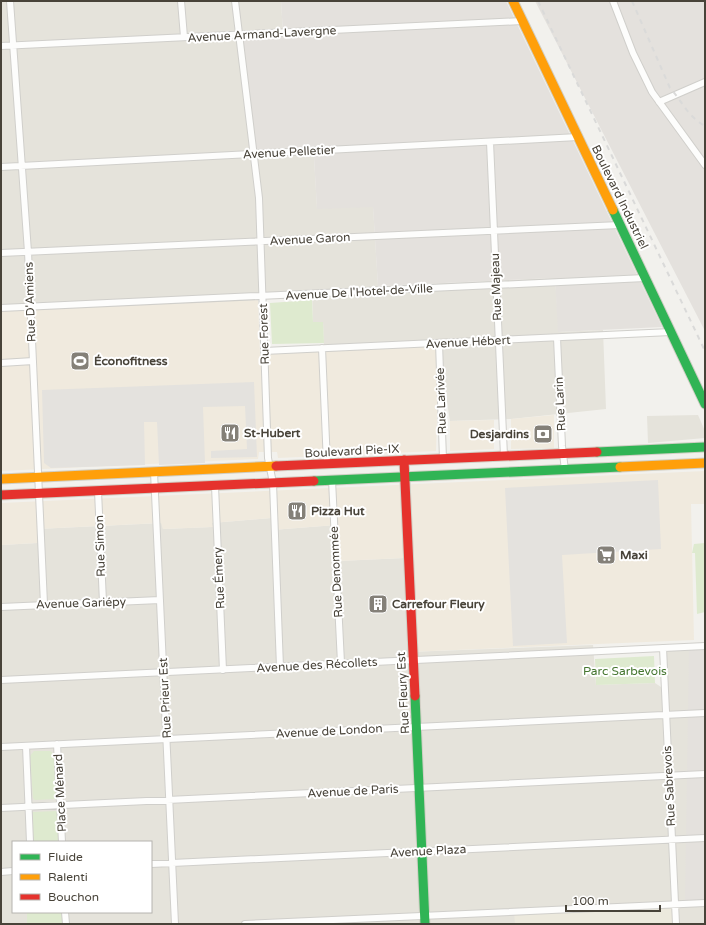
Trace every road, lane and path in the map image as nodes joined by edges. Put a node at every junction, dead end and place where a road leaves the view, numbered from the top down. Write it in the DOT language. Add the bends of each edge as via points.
graph roads {
  1 [pos="10,1"];
  2 [pos="181,1"];
  3 [pos="235,1"];
  4 [pos="512,1"];
  5 [pos="613,1"];
  6 [pos="522,21"];
  7 [pos="240,35"];
  8 [pos="184,37"];
  9 [pos="14,45"];
  10 [pos="1,46"];
  11 [pos="705,82"];
  12 [pos="659,102"];
  13 [pos="578,137"];
  14 [pos="490,142"];
  15 [pos="253,154"];
  16 [pos="705,165"];
  17 [pos="22,166"];
  18 [pos="1,167"];
  19 [pos="620,225"];
  20 [pos="494,231"];
  21 [pos="261,242"];
  22 [pos="28,252"];
  23 [pos="1,253"];
  24 [pos="645,278"];
  25 [pos="496,286"];
  26 [pos="263,297"];
  27 [pos="30,307"];
  28 [pos="1,308"];
  29 [pos="671,332"];
  30 [pos="557,338"];
  31 [pos="497,340"];
  32 [pos="439,343"];
  33 [pos="322,348"];
  34 [pos="264,351"];
  35 [pos="32,361"];
  36 [pos="1,363"];
  37 [pos="705,404"];
  38 [pos="705,447"];
  39 [pos="563,453"];
  40 [pos="504,456"];
  41 [pos="444,458"];
  42 [pos="404,460"];
  43 [pos="327,464"];
  44 [pos="705,464"];
  45 [pos="268,466"];
  46 [pos="565,470"];
  47 [pos="154,472"];
  48 [pos="38,477"];
  49 [pos="404,477"];
  50 [pos="1,479"];
  51 [pos="332,480"];
  52 [pos="273,483"];
  53 [pos="215,486"];
  54 [pos="155,488"];
  55 [pos="98,491"];
  56 [pos="39,494"];
  57 [pos="1,496"];
  58 [pos="160,600"];
  59 [pos="103,602"];
  60 [pos="44,604"];
  61 [pos="1,607"];
  62 [pos="705,646"];
  63 [pos="663,648"];
  64 [pos="413,660"];
  65 [pos="341,664"];
  66 [pos="280,667"];
  67 [pos="223,670"];
  68 [pos="164,673"];
  69 [pos="1,680"];
  70 [pos="705,714"];
  71 [pos="666,715"];
  72 [pos="416,727"];
  73 [pos="167,739"];
  74 [pos="57,744"];
  75 [pos="26,746"];
  76 [pos="1,747"];
  77 [pos="705,774"];
  78 [pos="669,776"];
  79 [pos="419,788"];
  80 [pos="170,800"];
  81 [pos="60,805"];
  82 [pos="29,807"];
  83 [pos="1,808"];
  84 [pos="705,838"];
  85 [pos="672,839"];
  86 [pos="30,841"];
  87 [pos="62,841"];
  88 [pos="422,852"];
  89 [pos="172,863"];
  90 [pos="152,864"];
  91 [pos="12,871"];
  92 [pos="1,872"];
  93 [pos="675,903"];
  94 [pos="705,903"];
  95 [pos="65,913"];
  96 [pos="425,920"];
  97 [pos="66,924"];
  98 [pos="175,924"];
  99 [pos="245,924"];
  100 [pos="676,924"];
  1 -- 9 [label="street, Rue D'Amiens"];
  2 -- 8 [label="street"];
  3 -- 7 [label="street, Rue Forest"];
  4 -- 6 [label="main road, Boulevard Industriel"];
  5 -- 12 [label="street" via="642,72"];
  6 -- 7 [label="street, Avenue Armand-Lavergne"];
  6 -- 13 [label="main road, Boulevard Industriel"];
  7 -- 8 [label="street, Avenue Armand-Lavergne"];
  7 -- 15 [label="street, Rue Forest"];
  8 -- 9 [label="street, Avenue Armand-Lavergne"];
  9 -- 10 [label="street, Avenue Armand-Lavergne"];
  9 -- 17 [label="street, Rue D'Amiens"];
  11 -- 12 [label="street"];
  12 -- 16 [label="street"];
  13 -- 14 [label="street, Avenue Pelletier"];
  13 -- 19 [label="main road, Boulevard Industriel"];
  14 -- 15 [label="street, Avenue Pelletier"];
  14 -- 20 [label="street, Rue Majeau"];
  15 -- 17 [label="street, Avenue Pelletier"];
  15 -- 21 [label="street, Rue Forest" via="258,186"];
  17 -- 18 [label="street, Avenue Pelletier"];
  17 -- 22 [label="street, Rue D'Amiens"];
  19 -- 20 [label="street, Avenue Garon"];
  19 -- 24 [label="main road, Boulevard Industriel"];
  20 -- 21 [label="street, Avenue Garon"];
  20 -- 25 [label="street, Rue Majeau"];
  21 -- 22 [label="street, Avenue Garon"];
  21 -- 26 [label="street, Rue Forest"];
  22 -- 23 [label="street, Avenue Garon"];
  22 -- 27 [label="street, Rue D'Amiens"];
  24 -- 25 [label="street, Avenue De l'Hotel-de-Ville"];
  24 -- 29 [label="main road, Boulevard Industriel"];
  25 -- 26 [label="street, Avenue De l'Hotel-de-Ville"];
  25 -- 31 [label="street, Rue Majeau"];
  26 -- 27 [label="street, Avenue De l'Hotel-de-Ville"];
  26 -- 34 [label="street, Rue Forest"];
  27 -- 28 [label="street, Avenue De l'Hotel-de-Ville"];
  27 -- 35 [label="street, Rue D'Amiens"];
  29 -- 30 [label="street, Avenue Hébert"];
  29 -- 37 [label="main road, Boulevard Industriel"];
  30 -- 31 [label="street, Avenue Hébert"];
  30 -- 39 [label="street, Rue Larin"];
  31 -- 32 [label="street, Avenue Hébert"];
  31 -- 40 [label="street, Rue Majeau"];
  32 -- 33 [label="street, Avenue Hébert"];
  32 -- 41 [label="street, Rue Larivée"];
  33 -- 34 [label="street, Avenue Hébert"];
  33 -- 43 [label="street"];
  34 -- 45 [label="street, Rue Forest"];
  35 -- 36 [label="street"];
  35 -- 48 [label="street, Rue D'Amiens"];
  38 -- 39 [label="main road, Boulevard Pie-IX"];
  39 -- 40 [label="main road, Boulevard Pie-IX"];
  39 -- 46 [label="street, Rue Larin"];
  40 -- 41 [label="main road, Boulevard Pie-IX"];
  41 -- 42 [label="main road, Boulevard Pie-IX"];
  42 -- 43 [label="main road, Boulevard Pie-IX"];
  42 -- 49 [label="main road, Rue Fleury Est"];
  43 -- 45 [label="main road, Boulevard Pie-IX"];
  44 -- 46 [label="main road"];
  45 -- 47 [label="main road, Boulevard Pie-IX"];
  45 -- 52 [label="street, Rue Forest"];
  46 -- 49 [label="main road"];
  47 -- 48 [label="main road, Boulevard Pie-IX"];
  47 -- 54 [label="street, Rue Prieur Est"];
  48 -- 50 [label="main road, Boulevard Pie-IX"];
  48 -- 56 [label="street, Rue D'Amiens"];
  49 -- 51 [label="main road"];
  49 -- 64 [label="main road, Rue Fleury Est"];
  51 -- 52 [label="main road"];
  51 -- 65 [label="street, Rue Denommée"];
  52 -- 53 [label="main road"];
  52 -- 66 [label="street, Rue Forest"];
  53 -- 54 [label="main road"];
  53 -- 67 [label="street, Rue Émery"];
  54 -- 55 [label="main road"];
  54 -- 58 [label="street, Rue Prieur Est"];
  55 -- 56 [label="main road"];
  55 -- 59 [label="street, Rue Simon"];
  56 -- 57 [label="main road"];
  56 -- 60 [label="street, Rue D'Amiens"];
  58 -- 59 [label="street, Avenue Gariépy"];
  58 -- 68 [label="street, Rue Prieur Est"];
  59 -- 60 [label="street, Avenue Gariépy"];
  60 -- 61 [label="street, Avenue Gariépy"];
  62 -- 63 [label="street, Avenue des Récollets"];
  63 -- 64 [label="street, Avenue des Récollets"];
  63 -- 71 [label="street, Rue Sabrevois"];
  64 -- 65 [label="street, Avenue des Récollets"];
  64 -- 72 [label="main road, Rue Fleury Est"];
  65 -- 66 [label="street, Avenue des Récollets"];
  66 -- 67 [label="street, Avenue des Récollets"];
  67 -- 68 [label="street, Avenue des Récollets"];
  68 -- 69 [label="street, Avenue des Récollets"];
  68 -- 73 [label="street, Rue Prieur Est"];
  70 -- 71 [label="street, Avenue de London"];
  71 -- 72 [label="street, Avenue de London"];
  71 -- 78 [label="street, Rue Sabrevois"];
  72 -- 73 [label="street, Avenue de London"];
  72 -- 79 [label="main road, Rue Fleury Est"];
  73 -- 74 [label="street, Avenue de London"];
  73 -- 80 [label="street, Rue Prieur Est"];
  74 -- 75 [label="street, Avenue de London"];
  74 -- 81 [label="street, Place Ménard"];
  75 -- 76 [label="street, Avenue de London"];
  75 -- 82 [label="street"];
  77 -- 78 [label="street, Avenue de Paris"];
  78 -- 79 [label="street, Avenue de Paris"];
  78 -- 85 [label="street, Rue Sabrevois"];
  79 -- 80 [label="street, Avenue de Paris"];
  79 -- 88 [label="main road, Rue Fleury Est"];
  80 -- 81 [label="street, Avenue de Paris"];
  80 -- 89 [label="street, Rue Prieur Est"];
  81 -- 82 [label="street, Avenue de Paris"];
  81 -- 87 [label="street, Place Ménard"];
  82 -- 83 [label="street, Avenue de Paris"];
  82 -- 86 [label="street"];
  84 -- 85 [label="street, Avenue Plaza"];
  85 -- 88 [label="street, Avenue Plaza"];
  85 -- 93 [label="street, Rue Sabrevois"];
  88 -- 89 [label="street, Avenue Plaza"];
  88 -- 96 [label="main road, Rue Fleury Est"];
  89 -- 90 [label="street, Avenue Plaza"];
  89 -- 98 [label="street, Rue Prieur Est"];
  91 -- 92 [label="street"];
  93 -- 94 [label="street"];
  93 -- 96 [label="street"];
  93 -- 100 [label="street, Rue Sabrevois"];
  95 -- 97 [label="street"];
  96 -- 99 [label="street"];
}
